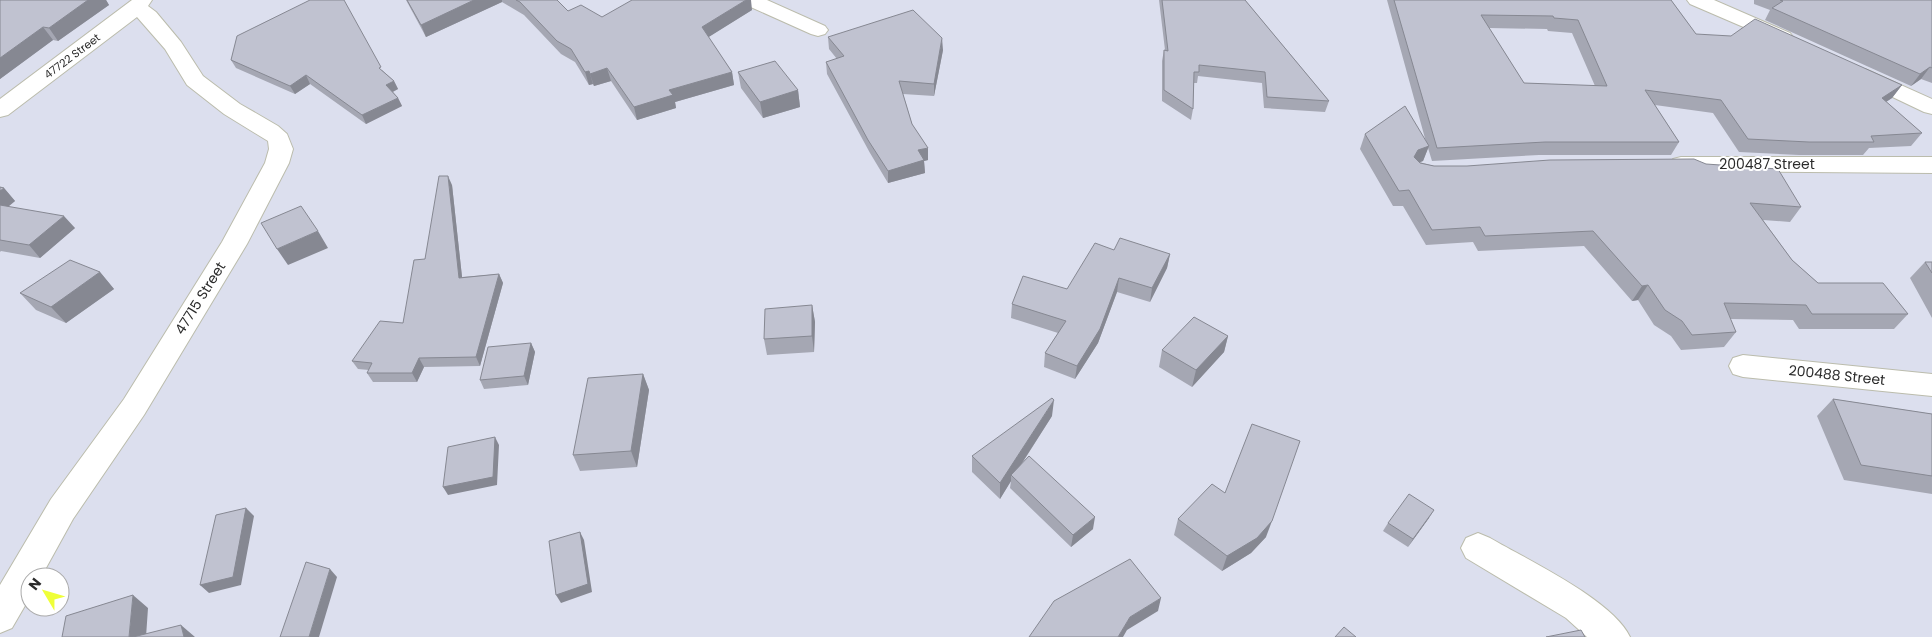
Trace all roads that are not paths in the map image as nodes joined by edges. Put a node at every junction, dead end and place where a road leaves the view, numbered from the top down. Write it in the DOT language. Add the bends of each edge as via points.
graph roads {
  1 [pos="751,0"];
  2 [pos="1697,0"];
  3 [pos="140,3"];
  4 [pos="818,30"];
  5 [pos="1798,44"];
  6 [pos="1851,68"];
  7 [pos="1932,107"];
  8 [pos="0,110"];
  9 [pos="1658,164"];
  10 [pos="1932,164"];
  11 [pos="1743,366"];
  12 [pos="1932,384"];
  13 [pos="1478,548"];
  14 [pos="0,618"];
  15 [pos="1612,637"];
  1 -- 4 [label="street"];
  2 -- 5 [label="street"];
  3 -- 8 [label="street, 47722 Street"];
  3 -- 14 [label="street, 47715 Street" via="174,46 195,80 232,109 270,131 279,139 281,149 277,163 234,244 134,407 62,509"];
  6 -- 7 [label="street"];
  9 -- 10 [label="street, 200487 Street"];
  11 -- 12 [label="street, 200488 Street"];
  13 -- 15 [label="street" via="1578,607"];
}
